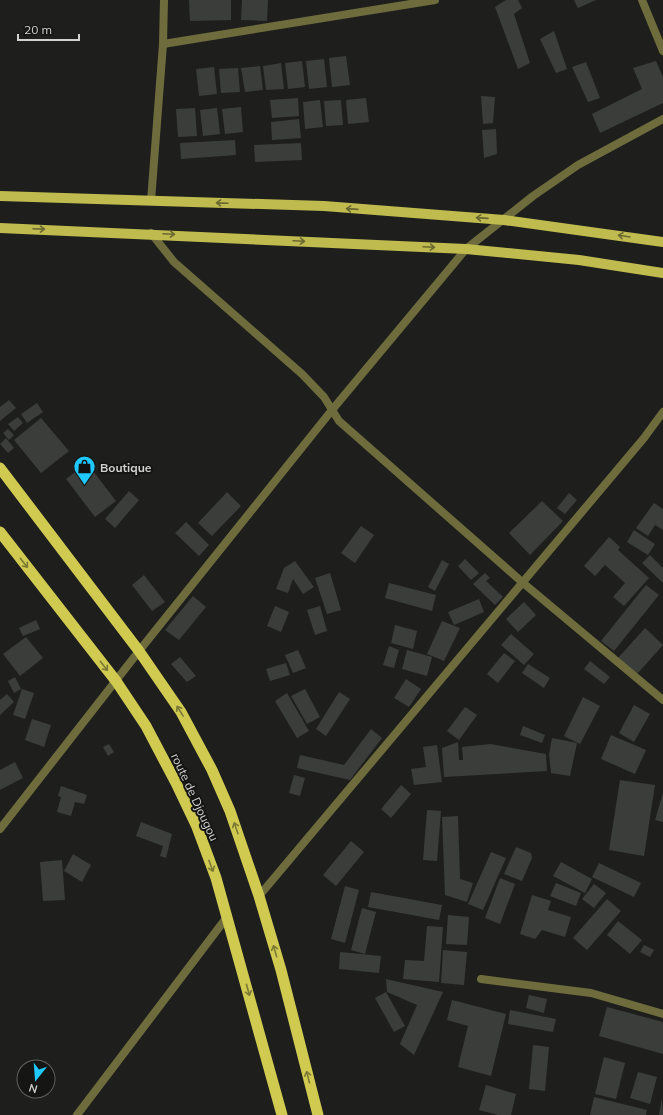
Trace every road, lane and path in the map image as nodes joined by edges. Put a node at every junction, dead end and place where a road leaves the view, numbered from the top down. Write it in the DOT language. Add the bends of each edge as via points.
graph roads {
  1 [pos="164,0"];
  2 [pos="435,0"];
  3 [pos="642,0"];
  4 [pos="163,44"];
  5 [pos="663,51"];
  6 [pos="663,119"];
  7 [pos="0,196"];
  8 [pos="151,201"];
  9 [pos="504,220"];
  10 [pos="0,228"];
  11 [pos="151,234"];
  12 [pos="663,242"];
  13 [pos="466,249"];
  14 [pos="663,273"];
  15 [pos="332,410"];
  16 [pos="663,412"];
  17 [pos="0,468"];
  18 [pos="0,532"];
  19 [pos="522,582"];
  20 [pos="139,651"];
  21 [pos="116,681"];
  22 [pos="663,700"];
  23 [pos="0,829"];
  24 [pos="259,896"];
  25 [pos="227,917"];
  26 [pos="481,979"];
  27 [pos="663,1014"];
  28 [pos="77,1115"];
  29 [pos="282,1115"];
  30 [pos="318,1115"];
  1 -- 4 [label="street"];
  2 -- 4 [label="street"];
  3 -- 5 [label="street"];
  4 -- 8 [label="street"];
  6 -- 9 [label="street" via="578,165"];
  7 -- 8 [label="main road"];
  9 -- 8 [label="main road, one-way" via="324,206"];
  12 -- 9 [label="main road, one-way"];
  9 -- 13 [label="street"];
  10 -- 11 [label="main road, one-way"];
  11 -- 13 [label="main road, one-way"];
  11 -- 15 [label="street" via="174,262 302,374 324,397"];
  13 -- 14 [label="main road" via="579,260"];
  13 -- 15 [label="street"];
  15 -- 19 [label="street" via="339,421"];
  15 -- 20 [label="street"];
  16 -- 19 [label="street"];
  17 -- 20 [label="highway"];
  18 -- 21 [label="highway, route de Djougou, one-way"];
  19 -- 22 [label="street"];
  19 -- 24 [label="street"];
  20 -- 21 [label="street"];
  24 -- 20 [label="highway, one-way" via="230,811 212,770 181,712"];
  21 -- 23 [label="street"];
  21 -- 25 [label="highway, route de Djougou, one-way" via="146,726 197,827"];
  30 -- 24 [label="highway, one-way"];
  25 -- 28 [label="street"];
  25 -- 29 [label="highway, route de Djougou, one-way"];
  26 -- 27 [label="street" via="591,993"];
}
